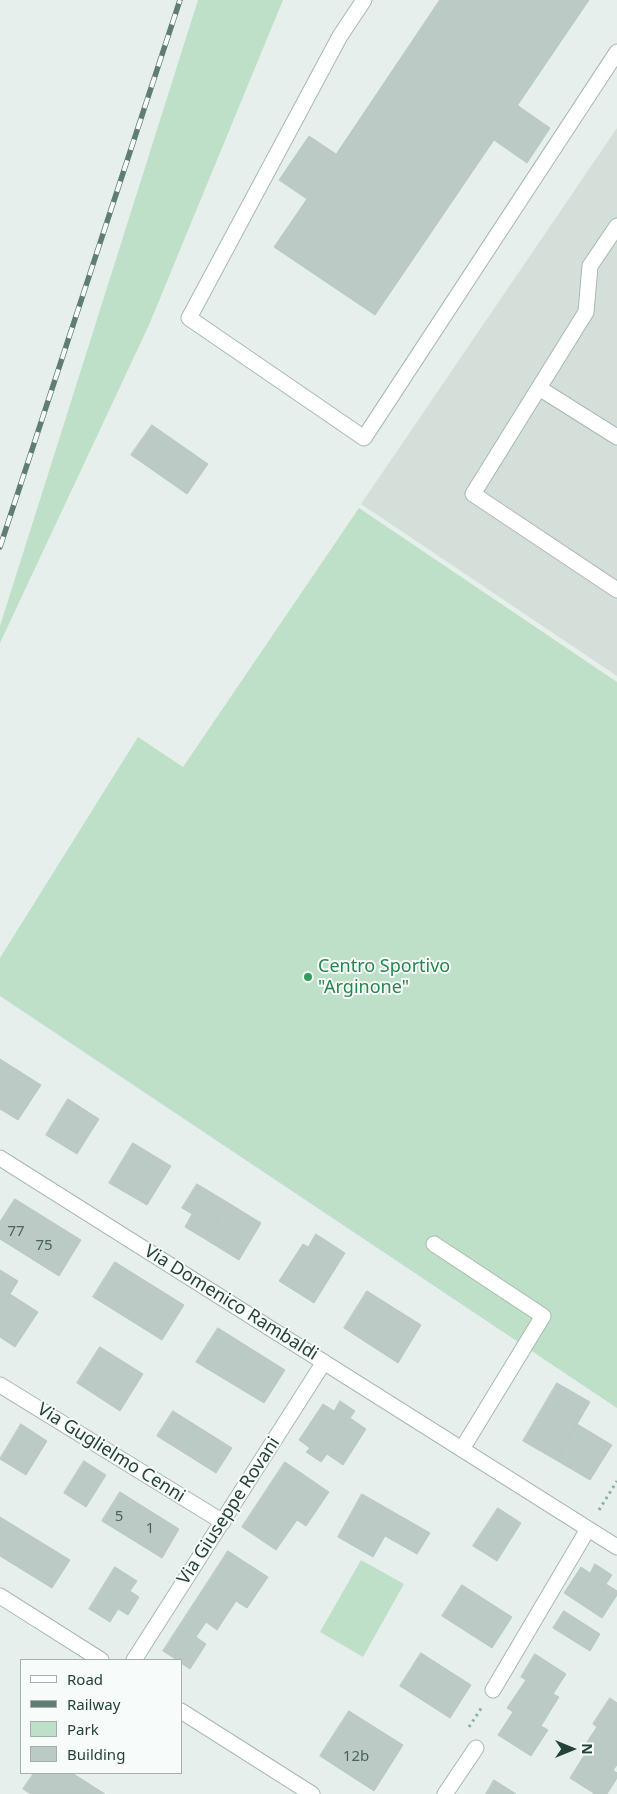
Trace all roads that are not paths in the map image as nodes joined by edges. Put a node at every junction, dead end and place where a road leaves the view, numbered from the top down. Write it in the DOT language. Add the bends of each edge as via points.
graph roads {
  1 [pos="364,0"];
  2 [pos="617,52"];
  3 [pos="617,226"];
  4 [pos="539,388"];
  5 [pos="617,437"];
  6 [pos="617,590"];
  7 [pos="0,1158"];
  8 [pos="434,1244"];
  9 [pos="324,1362"];
  10 [pos="0,1385"];
  11 [pos="462,1449"];
  12 [pos="223,1522"];
  13 [pos="588,1529"];
  14 [pos="617,1547"];
  15 [pos="0,1596"];
  16 [pos="99,1659"];
  17 [pos="135,1659"];
  18 [pos="493,1690"];
  19 [pos="182,1712"];
  20 [pos="476,1748"];
  21 [pos="312,1794"];
  22 [pos="445,1794"];
  1 -- 2 [label="street" via="340,36 189,318 364,438"];
  3 -- 4 [label="street" via="590,266 586,312"];
  4 -- 5 [label="street"];
  4 -- 6 [label="street" via="473,494"];
  7 -- 9 [label="street, Via Domenico Rambaldi"];
  8 -- 11 [label="street" via="543,1316"];
  9 -- 11 [label="street, Via Domenico Rambaldi"];
  9 -- 12 [label="street, Via Giuseppe Rovani"];
  10 -- 12 [label="street, Via Guglielmo Cenni"];
  11 -- 13 [label="street, Via Domenico Rambaldi"];
  12 -- 17 [label="street, Via Giuseppe Rovani"];
  13 -- 14 [label="street, Via Domenico Rambaldi"];
  13 -- 18 [label="street"];
  15 -- 16 [label="street"];
  19 -- 21 [label="street"];
  20 -- 22 [label="street"];
}
